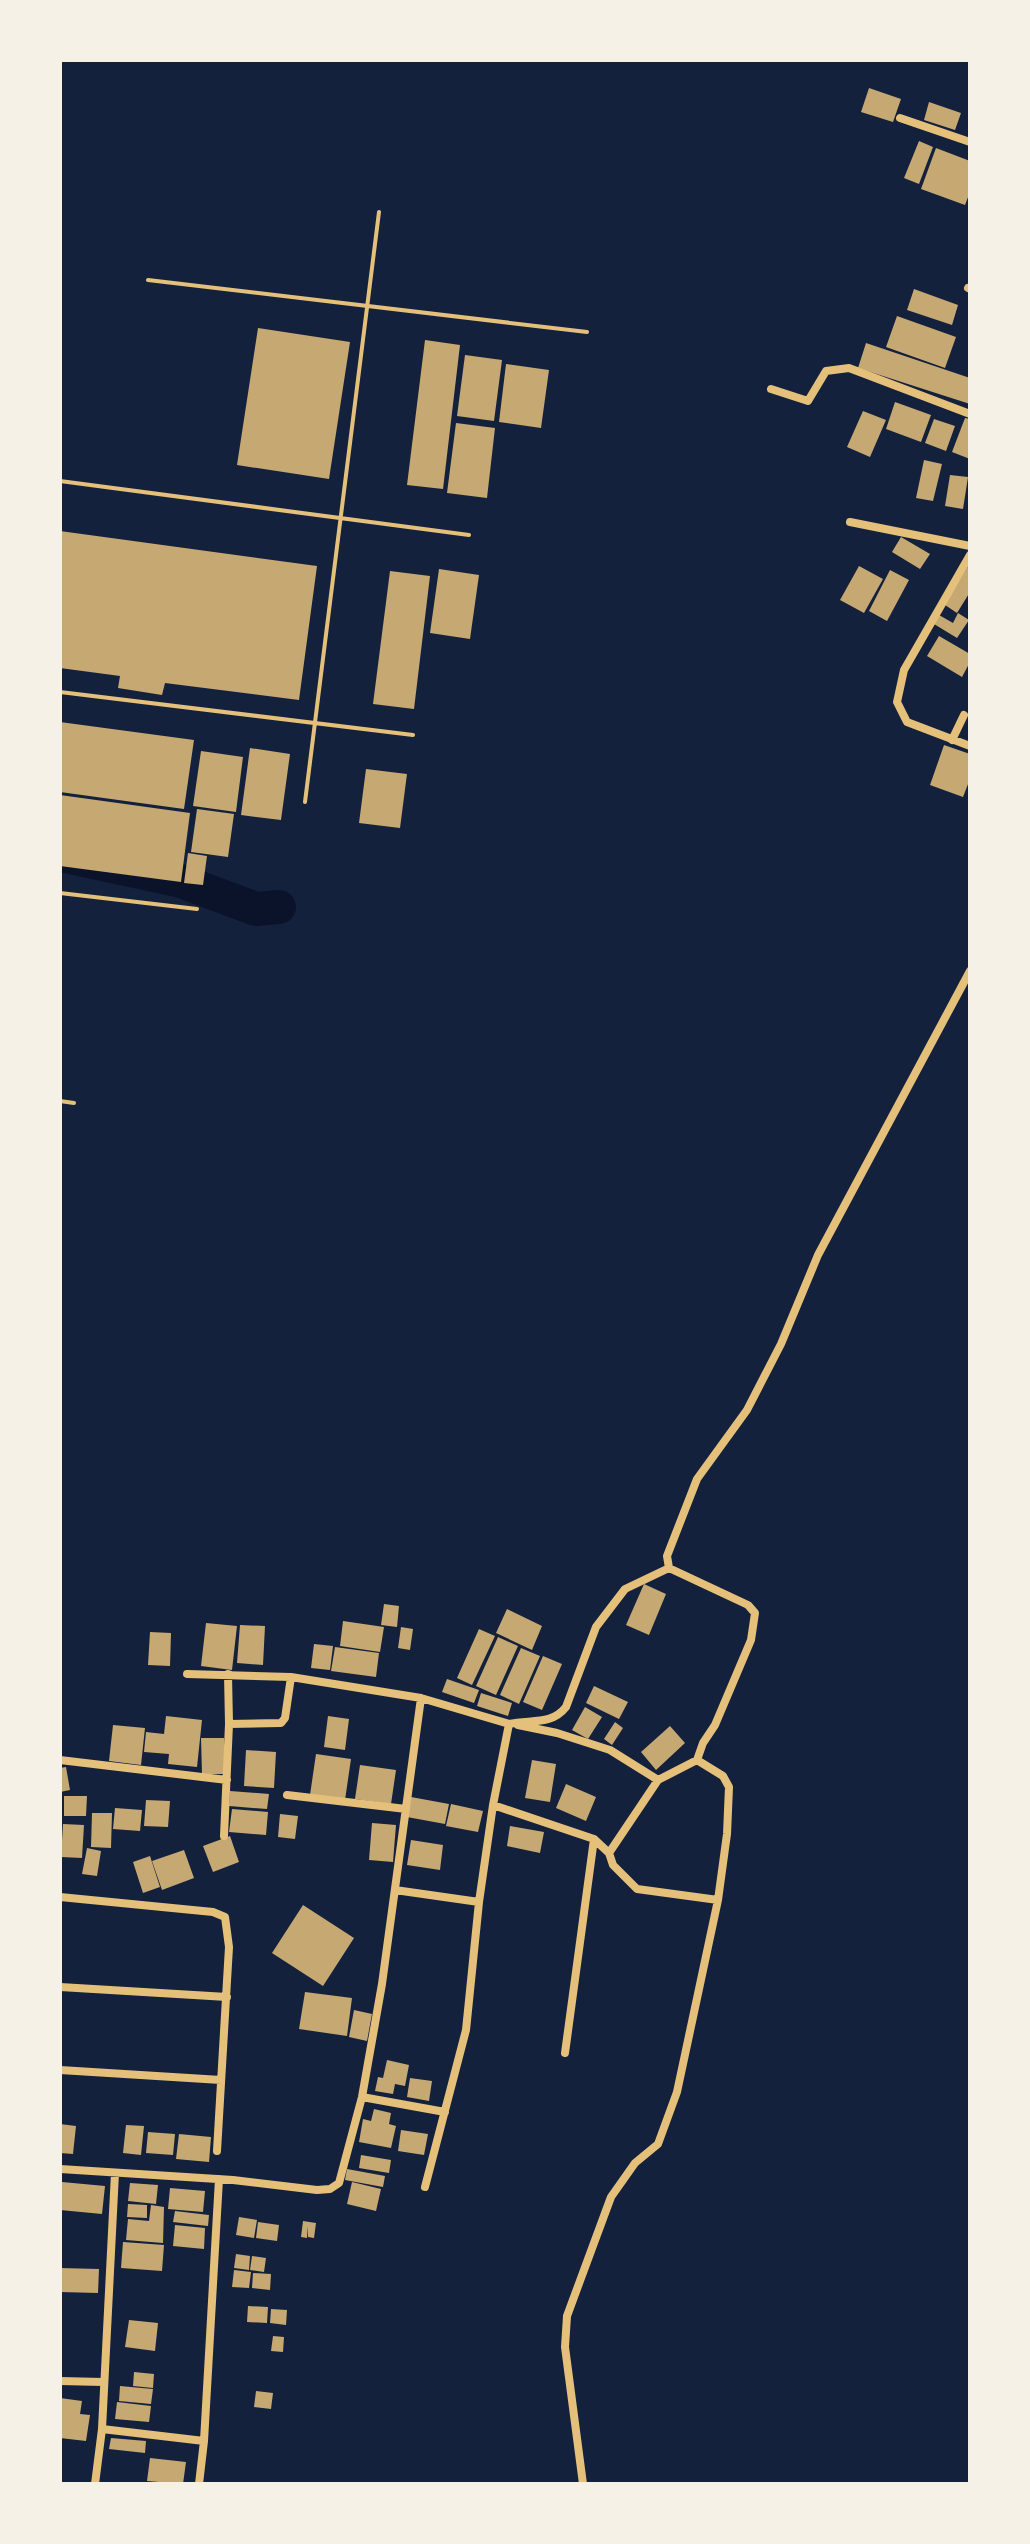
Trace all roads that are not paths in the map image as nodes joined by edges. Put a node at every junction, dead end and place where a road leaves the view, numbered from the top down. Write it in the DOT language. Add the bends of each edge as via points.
graph roads {
  1 [pos="900,118"];
  2 [pos="970,142"];
  3 [pos="379,212"];
  4 [pos="148,280"];
  5 [pos="369,305"];
  6 [pos="587,332"];
  7 [pos="771,389"];
  8 [pos="970,414"];
  9 [pos="60,481"];
  10 [pos="342,520"];
  11 [pos="850,522"];
  12 [pos="469,535"];
  13 [pos="970,546"];
  14 [pos="970,555"];
  15 [pos="60,692"];
  16 [pos="964,715"];
  17 [pos="315,723"];
  18 [pos="413,735"];
  19 [pos="952,740"];
  20 [pos="970,746"];
  21 [pos="305,802"];
  22 [pos="60,893"];
  23 [pos="197,909"];
  24 [pos="970,971"];
  25 [pos="60,1101"];
  26 [pos="74,1103"];
  27 [pos="669,1568"];
  28 [pos="187,1674"];
  29 [pos="228,1674"];
  30 [pos="291,1677"];
  31 [pos="421,1698"];
  32 [pos="229,1724"];
  33 [pos="509,1724"];
  34 [pos="60,1760"];
  35 [pos="697,1760"];
  36 [pos="227,1780"];
  37 [pos="658,1780"];
  38 [pos="287,1795"];
  39 [pos="493,1805"];
  40 [pos="406,1809"];
  41 [pos="224,1836"];
  42 [pos="594,1839"];
  43 [pos="609,1853"];
  44 [pos="395,1890"];
  45 [pos="60,1897"];
  46 [pos="718,1900"];
  47 [pos="479,1902"];
  48 [pos="60,1987"];
  49 [pos="227,1997"];
  50 [pos="565,2053"];
  51 [pos="60,2070"];
  52 [pos="221,2080"];
  53 [pos="362,2097"];
  54 [pos="445,2112"];
  55 [pos="217,2151"];
  56 [pos="60,2169"];
  57 [pos="115,2173"];
  58 [pos="219,2179"];
  59 [pos="425,2187"];
  60 [pos="60,2381"];
  61 [pos="103,2382"];
  62 [pos="102,2429"];
  63 [pos="204,2441"];
  64 [pos="95,2484"];
  65 [pos="199,2484"];
  66 [pos="583,2484"];
  1 -- 2 [label="street"];
  3 -- 5 [label="lane"];
  4 -- 5 [label="lane"];
  5 -- 6 [label="lane"];
  5 -- 10 [label="lane"];
  7 -- 8 [label="street" via="808,401 826,371 849,368"];
  9 -- 10 [label="lane"];
  10 -- 12 [label="lane"];
  10 -- 17 [label="lane"];
  11 -- 13 [label="street"];
  14 -- 19 [label="street" via="904,670 897,702 907,722"];
  15 -- 17 [label="lane"];
  16 -- 19 [label="street"];
  17 -- 18 [label="lane"];
  17 -- 21 [label="lane"];
  19 -- 20 [label="street"];
  22 -- 23 [label="lane"];
  24 -- 27 [label="street" via="818,1255 747,1410 697,1479 667,1556"];
  25 -- 26 [label="lane"];
  27 -- 33 [label="street" via="625,1589 596,1627 558,1716"];
  27 -- 35 [label="street" via="755,1613 751,1640"];
  28 -- 29 [label="street"];
  29 -- 30 [label="street"];
  29 -- 32 [label="street"];
  30 -- 31 [label="street"];
  30 -- 32 [label="street" via="281,1723"];
  31 -- 33 [label="street"];
  31 -- 40 [label="street"];
  32 -- 36 [label="street"];
  33 -- 37 [label="street" via="610,1750"];
  33 -- 39 [label="street"];
  34 -- 36 [label="street"];
  35 -- 37 [label="street"];
  35 -- 46 [label="street" via="723,1776 729,1787"];
  36 -- 41 [label="street"];
  37 -- 43 [label="street"];
  38 -- 40 [label="street"];
  39 -- 42 [label="street"];
  39 -- 47 [label="street"];
  40 -- 44 [label="street"];
  42 -- 43 [label="street"];
  42 -- 50 [label="street"];
  43 -- 46 [label="street" via="613,1865 637,1889"];
  44 -- 47 [label="street"];
  44 -- 53 [label="street"];
  45 -- 49 [label="street" via="225,1917"];
  46 -- 66 [label="street" via="677,2092 658,2144 635,2163 611,2197 567,2316 565,2347"];
  47 -- 54 [label="street" via="466,2030"];
  48 -- 49 [label="street"];
  49 -- 52 [label="street"];
  51 -- 52 [label="street"];
  52 -- 55 [label="street"];
  53 -- 54 [label="street"];
  53 -- 58 [label="street" via="344,2171 330,2189"];
  54 -- 59 [label="street"];
  56 -- 57 [label="street"];
  57 -- 58 [label="street"];
  57 -- 61 [label="street"];
  58 -- 63 [label="street"];
  60 -- 61 [label="street"];
  61 -- 62 [label="street"];
  62 -- 63 [label="street"];
  62 -- 64 [label="street"];
  63 -- 65 [label="street"];
}
